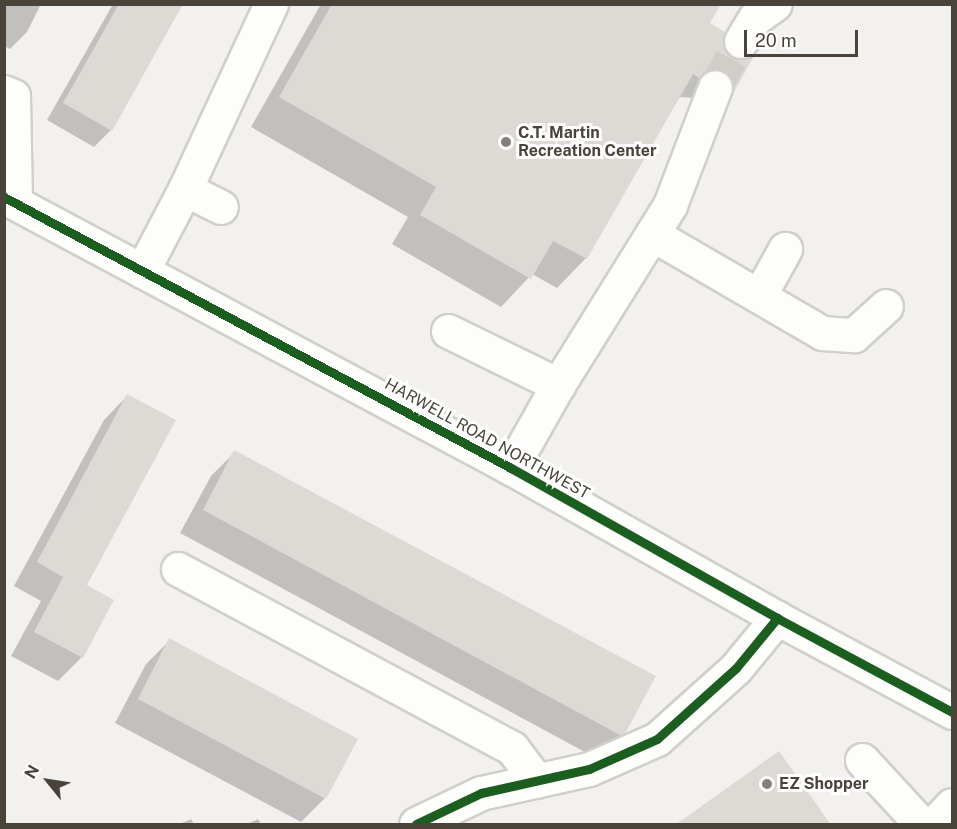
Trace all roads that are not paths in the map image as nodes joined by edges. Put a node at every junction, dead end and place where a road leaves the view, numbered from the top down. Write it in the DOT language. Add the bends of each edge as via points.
graph roads {
  1 [pos="271,4"];
  2 [pos="775,4"];
  3 [pos="741,41"];
  4 [pos="715,87"];
  5 [pos="4,92"];
  6 [pos="185,189"];
  7 [pos="10,200"];
  8 [pos="220,207"];
  9 [pos="652,234"];
  10 [pos="785,249"];
  11 [pos="142,271"];
  12 [pos="759,296"];
  13 [pos="886,306"];
  14 [pos="448,331"];
  15 [pos="558,385"];
  16 [pos="511,468"];
  17 [pos="178,569"];
  18 [pos="777,618"];
  19 [pos="952,712"];
  20 [pos="862,760"];
  21 [pos="537,781"];
  22 [pos="952,805"];
  23 [pos="416,825"];
  24 [pos="921,825"];
  25 [pos="933,825"];
  1 -- 6 [label="street"];
  2 -- 3 [label="street" via="755,18"];
  4 -- 9 [label="street" via="670,205"];
  5 -- 7 [label="street" via="13,96"];
  6 -- 8 [label="street"];
  6 -- 11 [label="street"];
  7 -- 11 [label="street, HARWELL ROAD NORTHWEST"];
  9 -- 12 [label="street"];
  9 -- 15 [label="street"];
  10 -- 12 [label="street"];
  11 -- 16 [label="street, HARWELL ROAD NORTHWEST"];
  12 -- 13 [label="street" via="822,333 854,335"];
  14 -- 15 [label="street"];
  15 -- 16 [label="street"];
  16 -- 18 [label="street, HARWELL ROAD NORTHWEST"];
  17 -- 21 [label="street" via="512,748"];
  18 -- 19 [label="street, HARWELL ROAD NORTHWEST"];
  18 -- 21 [label="street" via="736,668 657,739 589,769"];
  20 -- 24 [label="street"];
  21 -- 23 [label="street" via="481,793"];
  22 -- 25 [label="street"];
}
